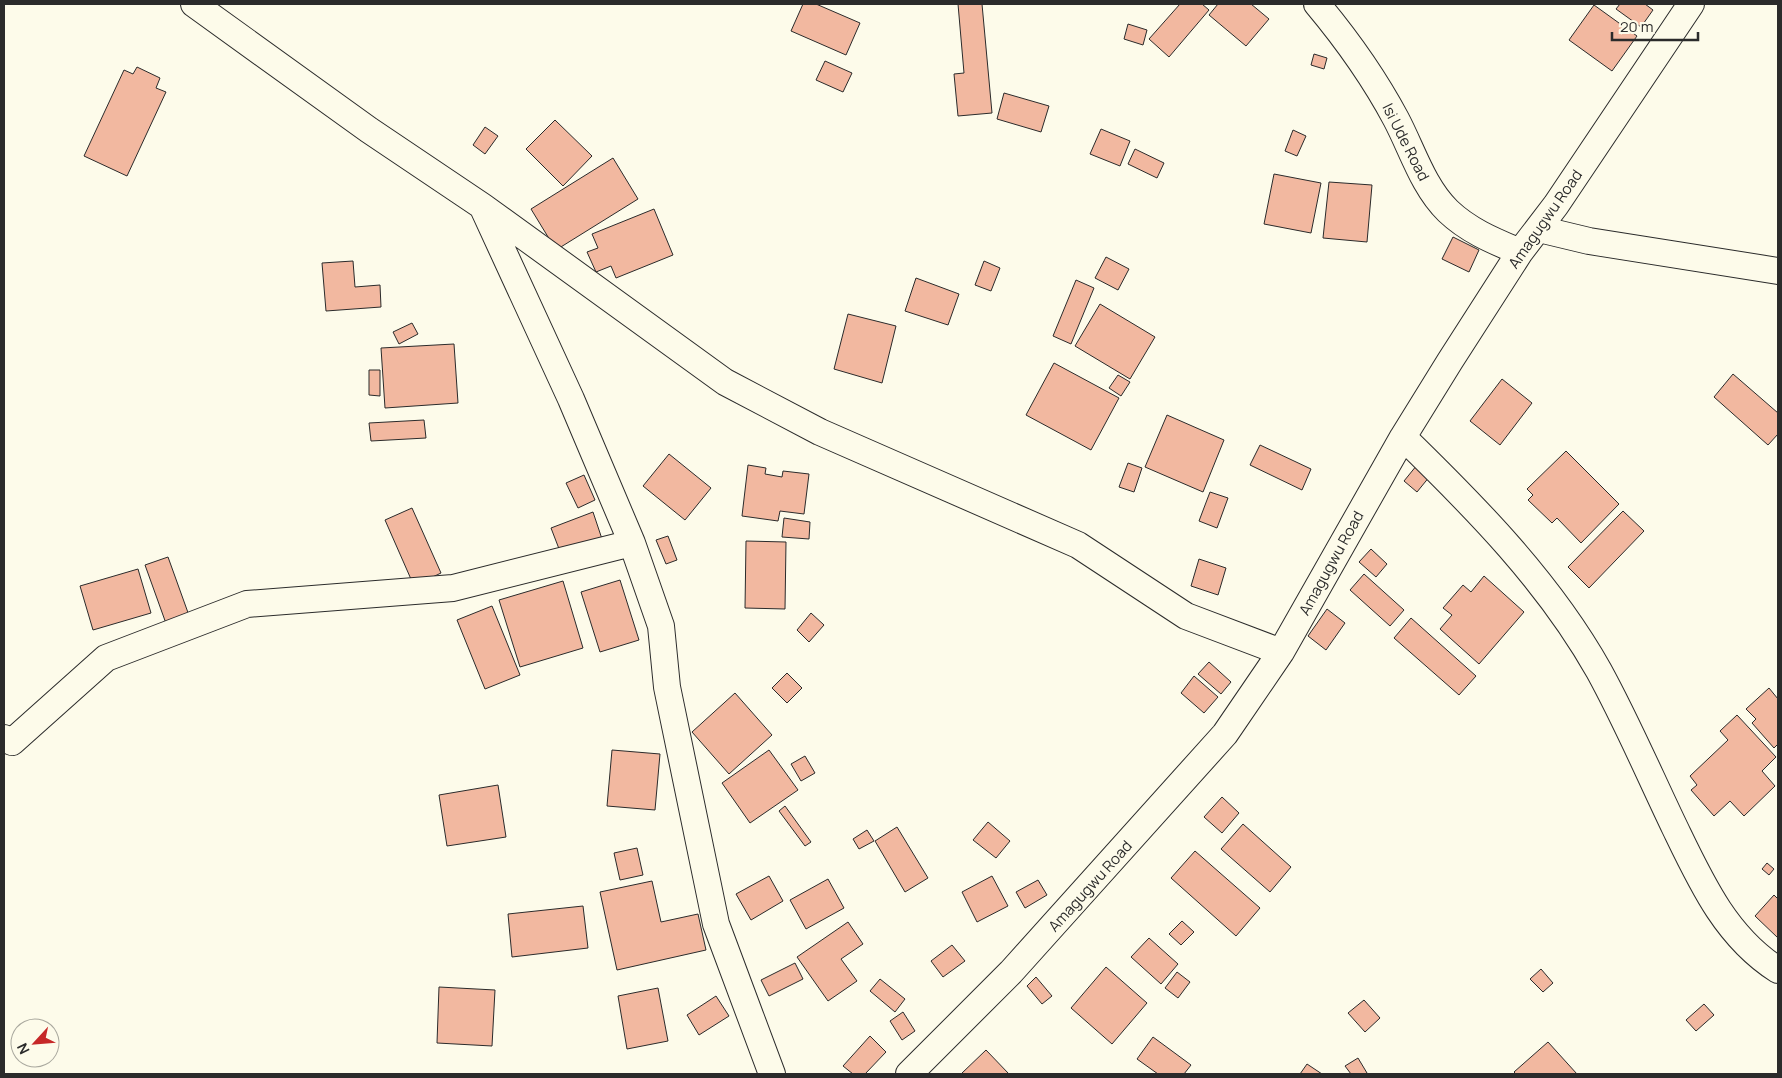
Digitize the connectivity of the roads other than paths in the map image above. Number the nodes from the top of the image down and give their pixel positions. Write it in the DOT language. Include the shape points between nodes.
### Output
graph roads {
  1 [pos="194,4"];
  2 [pos="1317,4"];
  3 [pos="1691,4"];
  4 [pos="482,206"];
  5 [pos="1539,229"];
  6 [pos="1520,252"];
  7 [pos="1778,271"];
  8 [pos="1403,437"];
  9 [pos="632,542"];
  10 [pos="1281,652"];
  11 [pos="4,738"];
  12 [pos="1778,970"];
  13 [pos="772,1074"];
  14 [pos="909,1074"];
  1 -- 4 [label="street" via="369,130"];
  2 -- 6 [label="street, Isi Ude Road" via="1357,52 1430,187 1446,210 1465,226"];
  3 -- 5 [label="street, Amagugwu Road"];
  4 -- 9 [label="street" via="571,399"];
  4 -- 10 [label="street" via="725,382 820,432 1078,545 1186,616"];
  5 -- 6 [label="street, Amagugwu Road"];
  5 -- 7 [label="street"];
  6 -- 8 [label="street, Amagugwu Road"];
  8 -- 10 [label="street, Amagugwu Road"];
  8 -- 12 [label="street" via="1531,570 1564,614 1600,672 1701,883 1722,917 1746,945"];
  9 -- 11 [label="street" via="453,588 247,604 106,658 12,742"];
  9 -- 13 [label="street" via="661,626 666,687 716,924"];
  10 -- 14 [label="street, Amagugwu Road" via="1225,734 1154,816 1011,972"];
}
